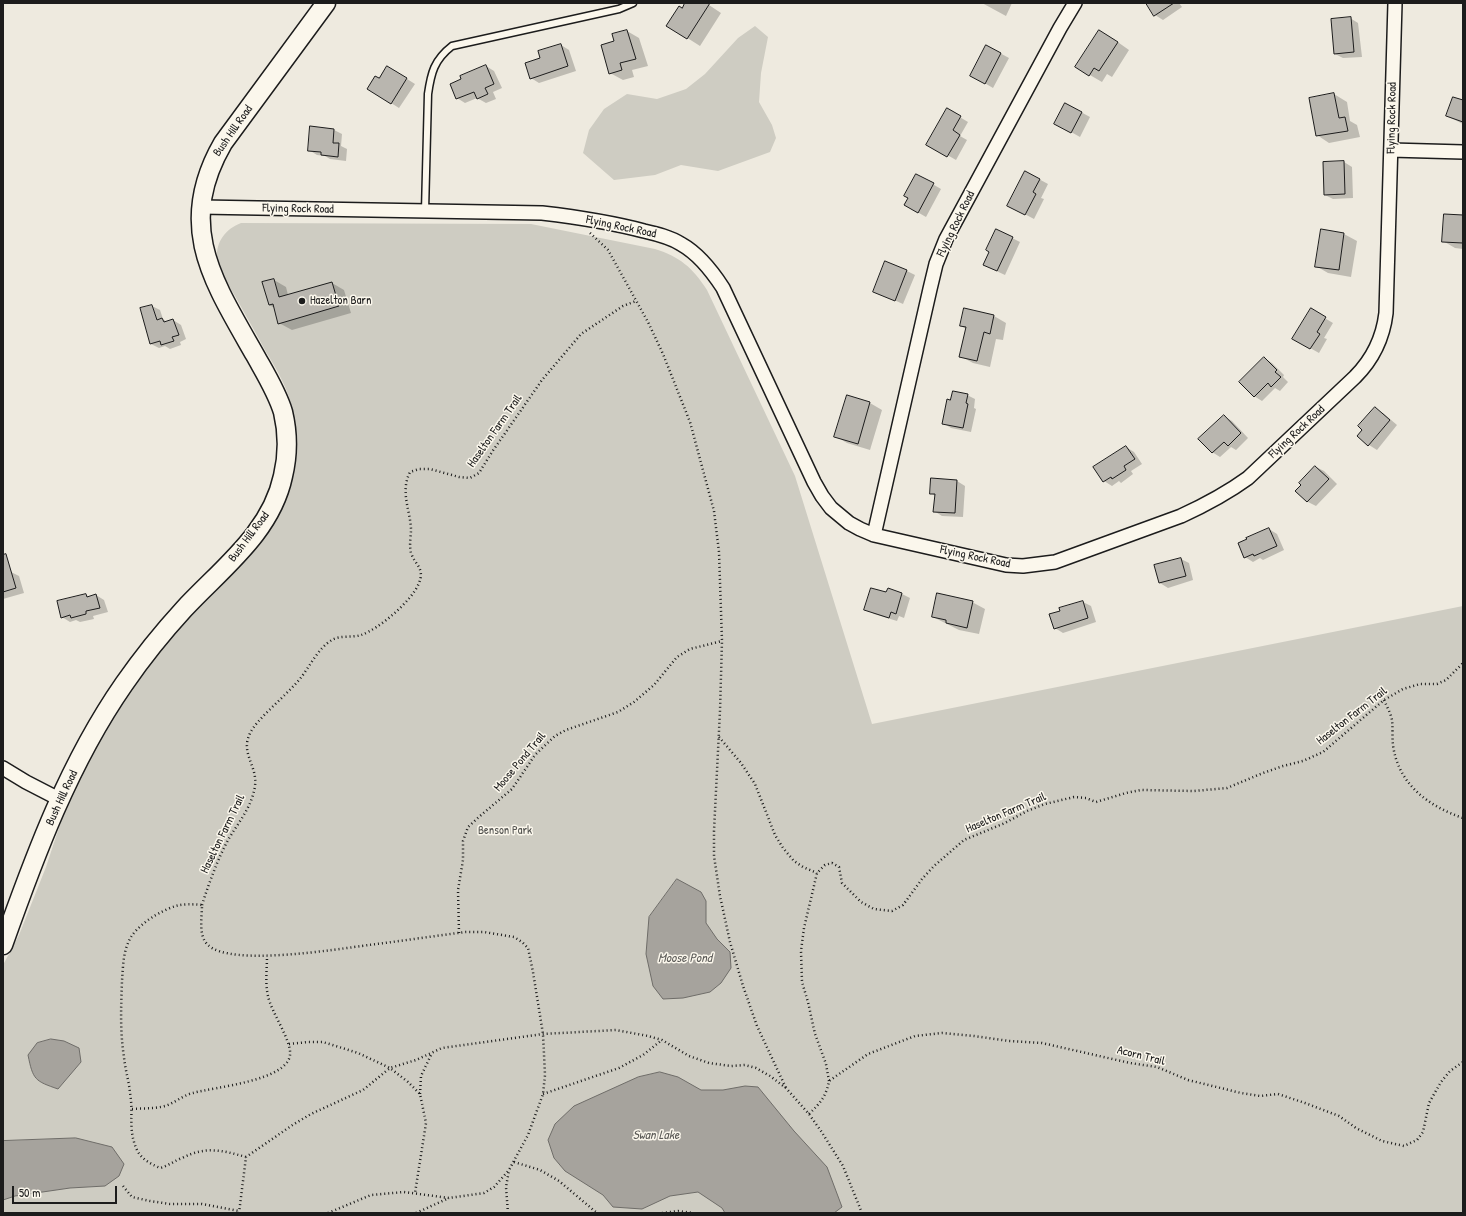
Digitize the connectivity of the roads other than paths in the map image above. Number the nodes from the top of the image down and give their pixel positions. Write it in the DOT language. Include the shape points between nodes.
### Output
graph roads {
  1 [pos="326,3"];
  2 [pos="633,3"];
  3 [pos="1075,3"];
  4 [pos="1395,3"];
  5 [pos="1391,150"];
  6 [pos="1463,152"];
  7 [pos="201,208"];
  8 [pos="426,211"];
  9 [pos="874,535"];
  10 [pos="3,768"];
  11 [pos="59,799"];
  12 [pos="3,945"];
  1 -- 7 [label="street, Bush Hill Road" via="223,143 206,178"];
  2 -- 8 [label="lane" via="619,9 452,46 444,52 431,76 428,94"];
  3 -- 9 [label="street, Flying Rock Road" via="941,250 931,283"];
  4 -- 5 [label="street, Flying Rock Road"];
  5 -- 6 [label="street"];
  5 -- 9 [label="street, Flying Rock Road" via="1386,313 1376,349 1355,377 1248,478 1217,499 1181,516 1071,557 1039,565 1006,565"];
  7 -- 8 [label="street, Flying Rock Road"];
  7 -- 11 [label="street, Bush Hill Road" via="204,250 209,265 221,295 277,396 282,412 287,444 283,478 271,509 243,550 153,644 124,684 89,741"];
  8 -- 9 [label="street, Flying Rock Road" via="571,216 635,229 682,244 697,255 723,288 822,496 831,508 849,523"];
  10 -- 11 [label="street"];
  11 -- 12 [label="street, Bush Hill Road"];
}
